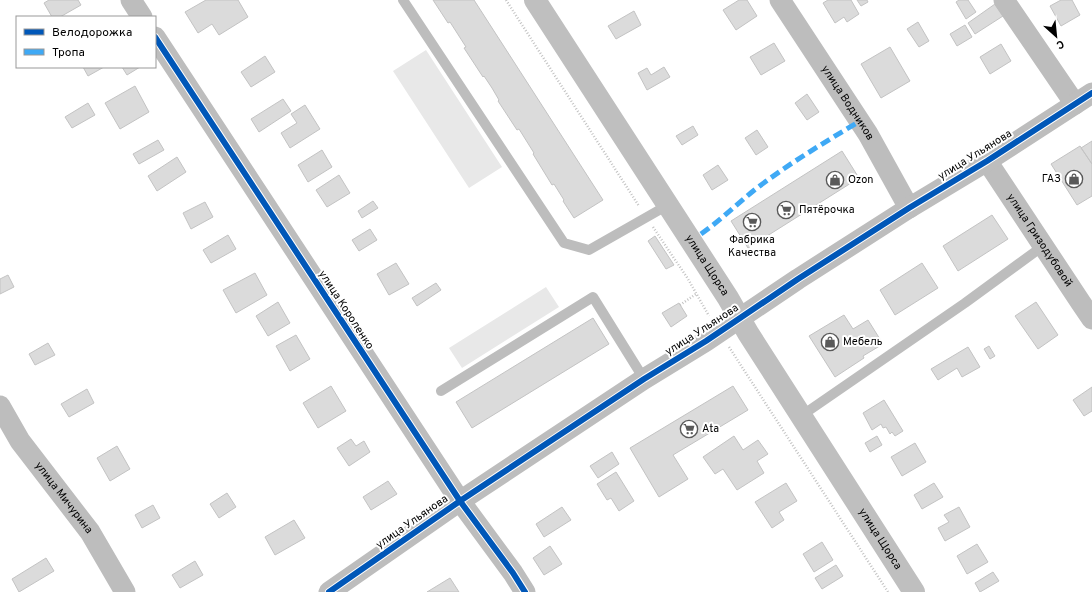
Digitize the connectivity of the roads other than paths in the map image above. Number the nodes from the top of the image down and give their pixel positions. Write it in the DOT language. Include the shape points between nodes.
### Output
graph roads {
  1 [pos="131,0"];
  2 [pos="403,0"];
  3 [pos="535,0"];
  4 [pos="780,0"];
  5 [pos="1004,0"];
  6 [pos="141,16"];
  7 [pos="156,39"];
  8 [pos="1083,99"];
  9 [pos="987,161"];
  10 [pos="668,205"];
  11 [pos="909,208"];
  12 [pos="1043,246"];
  13 [pos="740,318"];
  14 [pos="1092,319"];
  15 [pos="644,379"];
  16 [pos="441,391"];
  17 [pos="0,406"];
  18 [pos="800,416"];
  19 [pos="460,501"];
  20 [pos="125,592"];
  21 [pos="329,592"];
  22 [pos="525,592"];
  23 [pos="914,592"];
  1 -- 6 [label="street"];
  2 -- 10 [label="lane" via="564,243 589,250"];
  3 -- 10 [label="main road, улица Щорса"];
  4 -- 11 [label="street, улица Водников" via="868,134"];
  5 -- 8 [label="street"];
  7 -- 19 [label="street, улица Короленко"];
  8 -- 9 [label="street, улица Ульянова"];
  9 -- 11 [label="street, улица Ульянова"];
  9 -- 12 [label="street, улица Гризодубовой"];
  10 -- 13 [label="main road, улица Щорса"];
  11 -- 13 [label="street, улица Ульянова"];
  12 -- 14 [label="street, улица Гризодубовой"];
  12 -- 18 [label="lane" via="964,304"];
  13 -- 15 [label="street, улица Ульянова"];
  13 -- 18 [label="main road, улица Щорса"];
  15 -- 16 [label="lane" via="594,297"];
  15 -- 19 [label="street, улица Ульянова"];
  17 -- 20 [label="street, улица Мичурина" via="20,441 90,532"];
  18 -- 23 [label="main road, улица Щорса"];
  19 -- 21 [label="street, улица Ульянова"];
  19 -- 22 [label="street, улица Короленко"];
}
